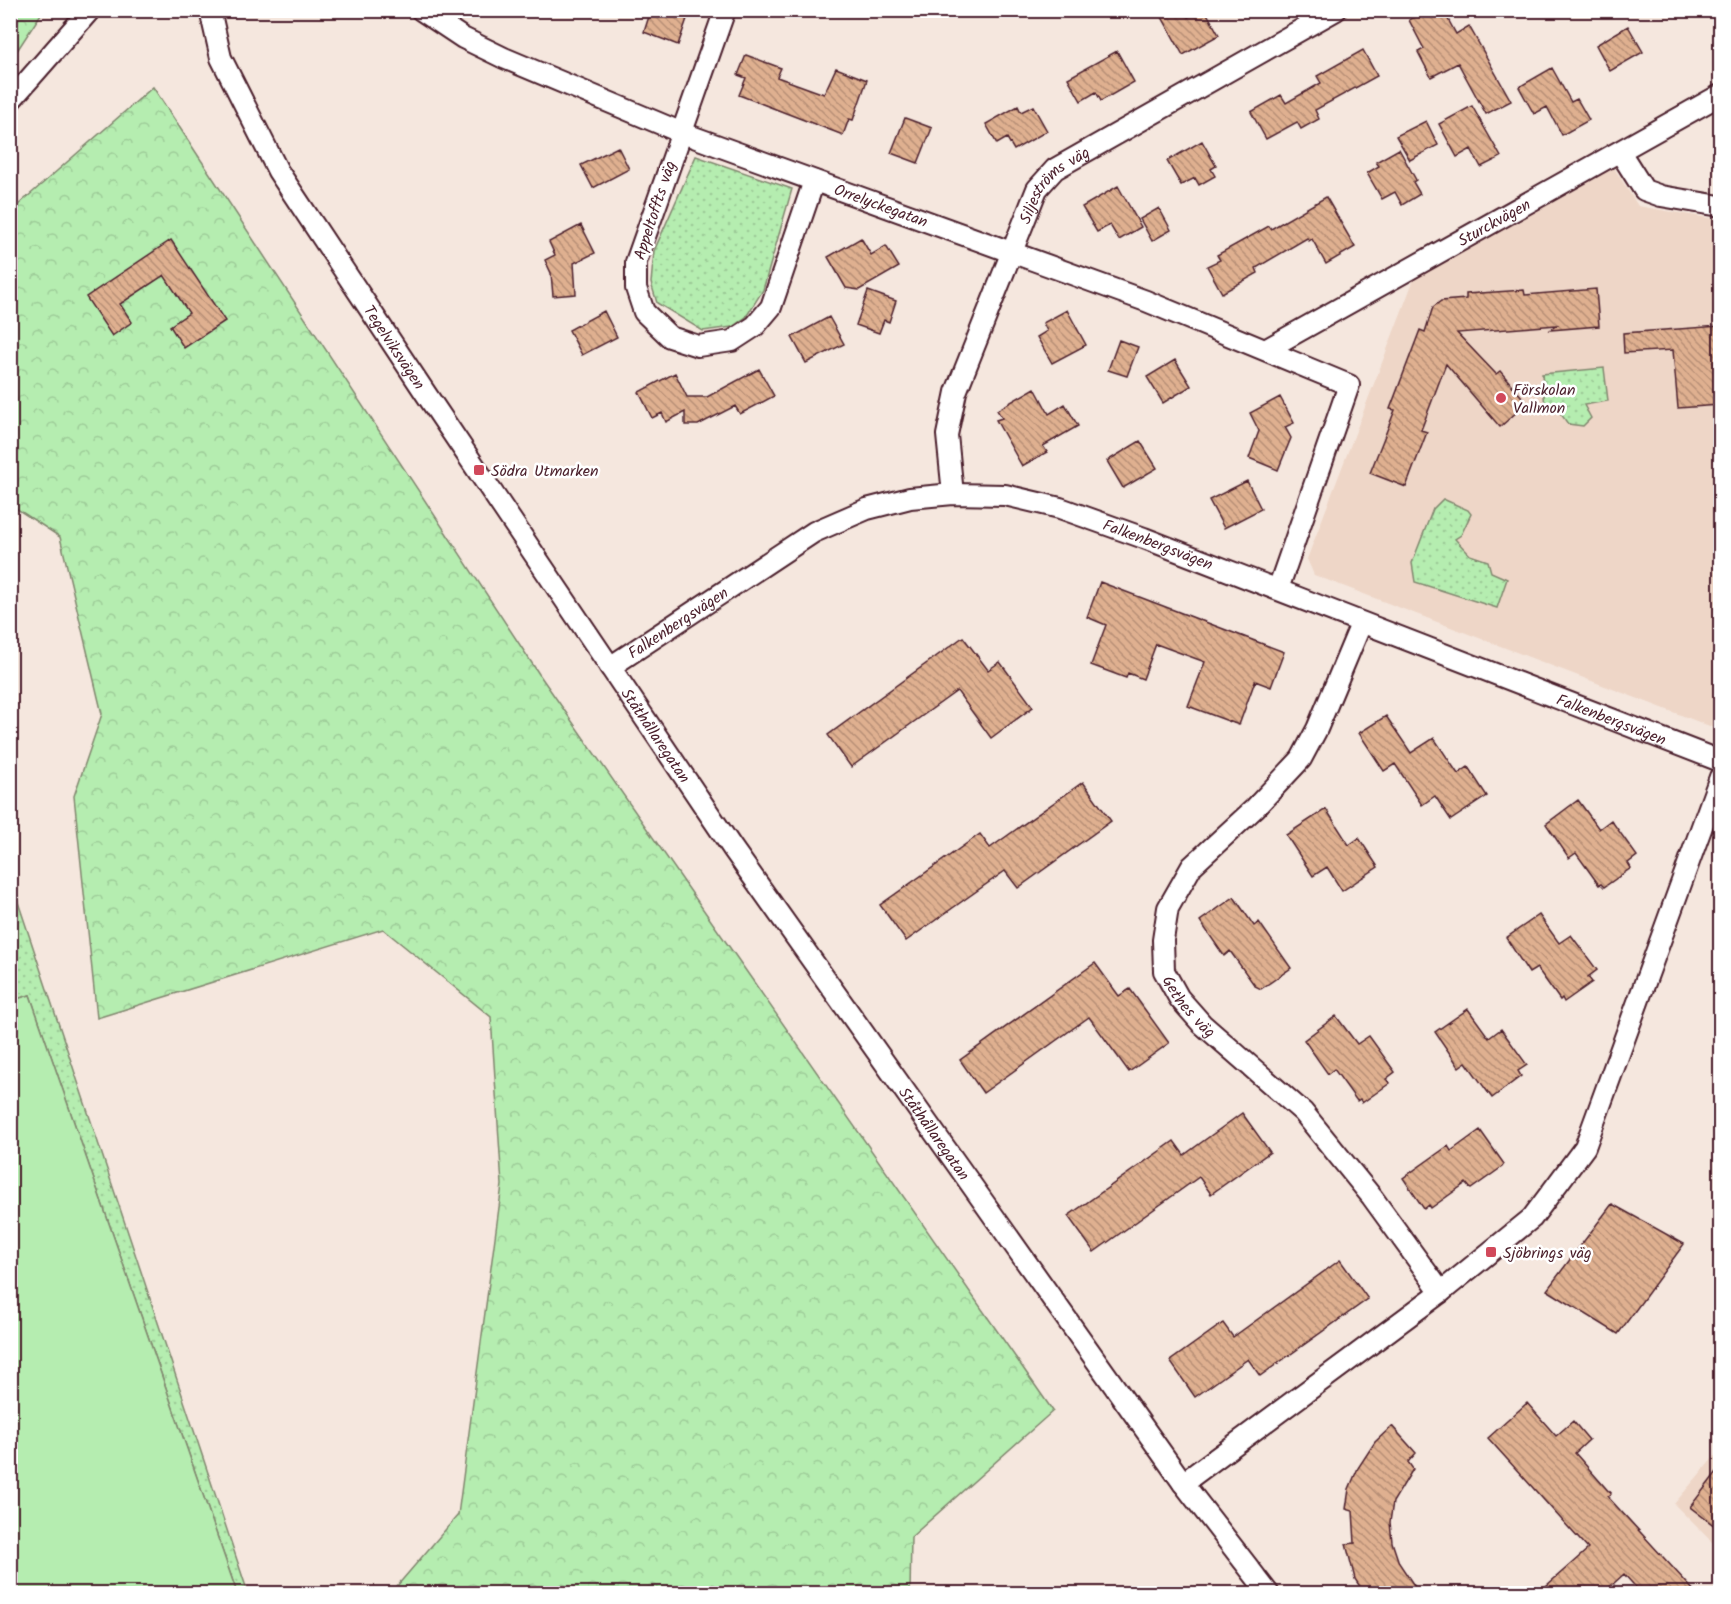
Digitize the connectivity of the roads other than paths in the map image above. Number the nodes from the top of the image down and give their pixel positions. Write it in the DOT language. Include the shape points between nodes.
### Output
graph roads {
  1 [pos="90,10"];
  2 [pos="210,10"];
  3 [pos="421,10"];
  4 [pos="725,10"];
  5 [pos="1336,10"];
  6 [pos="1720,95"];
  7 [pos="10,101"];
  8 [pos="680,132"];
  9 [pos="1620,152"];
  10 [pos="814,181"];
  11 [pos="1720,206"];
  12 [pos="1012,253"];
  13 [pos="1267,350"];
  14 [pos="953,494"];
  15 [pos="1278,589"];
  16 [pos="1361,624"];
  17 [pos="609,667"];
  18 [pos="1720,761"];
  19 [pos="1720,777"];
  20 [pos="1441,1292"];
  21 [pos="1184,1483"];
  22 [pos="1269,1593"];
  1 -- 7 [label="street"];
  2 -- 17 [label="street, Tegelviksvägen" via="221,58 278,171"];
  3 -- 8 [label="street, Orrelyckegatan" via="463,38 504,58"];
  4 -- 8 [label="street, Appeltoffts väg"];
  5 -- 12 [label="street, Siljeströms väg" via="1055,169 1037,189"];
  6 -- 9 [label="street, Sturckvägen"];
  8 -- 10 [label="street, Orrelyckegatan"];
  8 -- 10 [label="street, Appeltoffts väg" via="636,262 636,288 644,312 670,337 698,346 732,341 755,326 771,307"];
  9 -- 11 [label="street" via="1644,190"];
  9 -- 13 [label="street, Sturckvägen"];
  10 -- 12 [label="street, Orrelyckegatan"];
  12 -- 13 [label="street, Orrelyckegatan"];
  12 -- 14 [label="street, Siljeströms väg" via="956,392 947,435"];
  13 -- 15 [label="street, Orrelyckegatan" via="1349,385"];
  14 -- 15 [label="street, Falkenbergsvägen" via="1005,495 1060,508"];
  14 -- 17 [label="street, Falkenbergsvägen" via="910,498 867,509 814,532"];
  15 -- 16 [label="street, Falkenbergsvägen"];
  16 -- 18 [label="street, Falkenbergsvägen"];
  16 -- 20 [label="street, Gethes väg" via="1301,759 1192,866 1168,908 1164,971 1179,998 1202,1024 1303,1112 1372,1197"];
  17 -- 21 [label="street, Ståthållaregatan" via="733,849"];
  19 -- 20 [label="street" via="1585,1147 1532,1218"];
  20 -- 21 [label="street"];
  21 -- 22 [label="street, Ståthållaregatan"];
}
